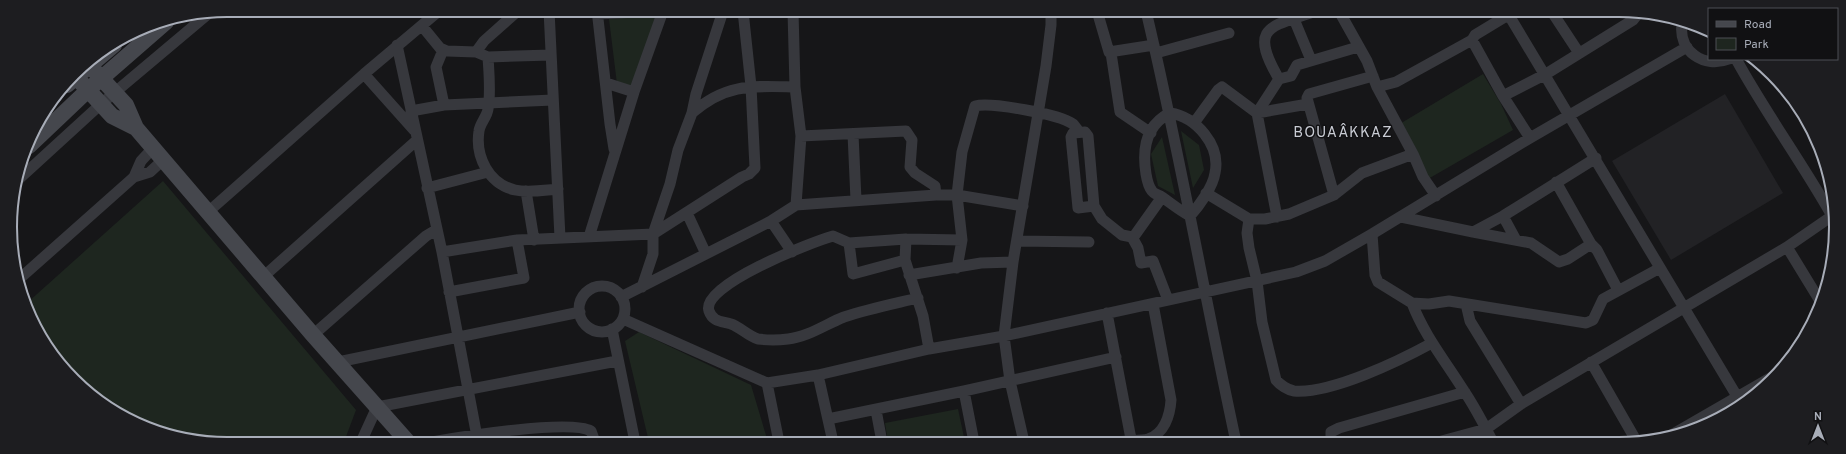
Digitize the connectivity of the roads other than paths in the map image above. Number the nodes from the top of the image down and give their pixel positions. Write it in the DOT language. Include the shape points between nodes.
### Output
graph roads {
  1 [pos="432,17"];
  2 [pos="511,17"];
  3 [pos="549,17"];
  4 [pos="599,17"];
  5 [pos="661,17"];
  6 [pos="720,17"];
  7 [pos="744,17"];
  8 [pos="793,17"];
  9 [pos="1051,17"];
  10 [pos="1099,17"];
  11 [pos="1147,17"];
  12 [pos="1300,17"];
  13 [pos="1342,17"];
  14 [pos="1504,17"];
  15 [pos="1512,17"];
  16 [pos="1555,17"];
  17 [pos="1635,17"];
  18 [pos="202,19"];
  19 [pos="1294,19"];
  20 [pos="422,26"];
  21 [pos="1682,27"];
  22 [pos="159,28"];
  23 [pos="1229,33"];
  24 [pos="1472,40"];
  25 [pos="397,45"];
  26 [pos="1358,47"];
  27 [pos="1687,47"];
  28 [pos="1155,49"];
  29 [pos="443,50"];
  30 [pos="476,52"];
  31 [pos="1111,53"];
  32 [pos="1578,53"];
  33 [pos="551,55"];
  34 [pos="488,57"];
  35 [pos="1311,60"];
  36 [pos="1725,60"];
  37 [pos="1737,60"];
  38 [pos="91,67"];
  39 [pos="364,74"];
  40 [pos="1546,74"];
  41 [pos="1373,76"];
  42 [pos="102,78"];
  43 [pos="1279,79"];
  44 [pos="76,82"];
  45 [pos="606,83"];
  46 [pos="751,86"];
  47 [pos="795,87"];
  48 [pos="1376,87"];
  49 [pos="88,90"];
  50 [pos="115,92"];
  51 [pos="634,92"];
  52 [pos="1503,96"];
  53 [pos="553,100"];
  54 [pos="489,102"];
  55 [pos="101,104"];
  56 [pos="1308,104"];
  57 [pos="444,105"];
  58 [pos="411,111"];
  59 [pos="1039,112"];
  60 [pos="692,113"];
  61 [pos="1170,113"];
  62 [pos="1257,113"];
  63 [pos="1570,115"];
  64 [pos="1194,123"];
  65 [pos="136,128"];
  66 [pos="1079,132"];
  67 [pos="1150,133"];
  68 [pos="853,134"];
  69 [pos="416,136"];
  70 [pos="801,136"];
  71 [pos="38,137"];
  72 [pos="1530,138"];
  73 [pos="615,151"];
  74 [pos="158,154"];
  75 [pos="1413,154"];
  76 [pos="1596,158"];
  77 [pos="488,172"];
  78 [pos="23,176"];
  79 [pos="134,176"];
  80 [pos="1556,182"];
  81 [pos="427,188"];
  82 [pos="558,189"];
  83 [pos="526,191"];
  84 [pos="1206,193"];
  85 [pos="936,195"];
  86 [pos="957,195"];
  87 [pos="1334,195"];
  88 [pos="1436,196"];
  89 [pos="1162,197"];
  90 [pos="856,200"];
  91 [pos="796,205"];
  92 [pos="1023,206"];
  93 [pos="1094,206"];
  94 [pos="1828,209"];
  95 [pos="208,212"];
  96 [pos="687,213"];
  97 [pos="1190,216"];
  98 [pos="1503,216"];
  99 [pos="1277,217"];
  100 [pos="1401,217"];
  101 [pos="1829,217"];
  102 [pos="1249,219"];
  103 [pos="772,221"];
  104 [pos="436,230"];
  105 [pos="1473,232"];
  106 [pos="653,234"];
  107 [pos="1372,234"];
  108 [pos="589,237"];
  109 [pos="1132,237"];
  110 [pos="560,238"];
  111 [pos="906,239"];
  112 [pos="517,240"];
  113 [pos="534,240"];
  114 [pos="962,240"];
  115 [pos="1516,240"];
  116 [pos="1018,241"];
  117 [pos="1089,242"];
  118 [pos="849,243"];
  119 [pos="1590,244"];
  120 [pos="1787,247"];
  121 [pos="442,252"];
  122 [pos="792,252"];
  123 [pos="706,254"];
  124 [pos="905,260"];
  125 [pos="1013,262"];
  126 [pos="957,268"];
  127 [pos="1660,268"];
  128 [pos="909,275"];
  129 [pos="23,276"];
  130 [pos="263,277"];
  131 [pos="1257,281"];
  132 [pos="642,287"];
  133 [pos="1618,290"];
  134 [pos="449,292"];
  135 [pos="1204,292"];
  136 [pos="621,296"];
  137 [pos="1817,297"];
  138 [pos="918,298"];
  139 [pos="1168,300"];
  140 [pos="1412,303"];
  141 [pos="1153,304"];
  142 [pos="1466,304"];
  143 [pos="1685,307"];
  144 [pos="580,312"];
  145 [pos="1107,313"];
  146 [pos="623,319"];
  147 [pos="612,329"];
  148 [pos="313,335"];
  149 [pos="1004,336"];
  150 [pos="458,339"];
  151 [pos="1432,343"];
  152 [pos="929,349"];
  153 [pos="1116,357"];
  154 [pos="617,361"];
  155 [pos="338,362"];
  156 [pos="1591,362"];
  157 [pos="818,375"];
  158 [pos="1010,381"];
  159 [pos="766,383"];
  160 [pos="468,388"];
  161 [pos="964,391"];
  162 [pos="1465,392"];
  163 [pos="1740,400"];
  164 [pos="1736,402"];
  165 [pos="1521,404"];
  166 [pos="377,407"];
  167 [pos="876,410"];
  168 [pos="828,419"];
  169 [pos="1697,422"];
  170 [pos="1486,429"];
  171 [pos="363,437"];
  172 [pos="404,437"];
  173 [pos="478,437"];
  174 [pos="487,437"];
  175 [pos="593,437"];
  176 [pos="634,437"];
  177 [pos="778,437"];
  178 [pos="832,437"];
  179 [pos="881,437"];
  180 [pos="973,437"];
  181 [pos="1023,437"];
  182 [pos="1130,437"];
  183 [pos="1150,437"];
  184 [pos="1235,437"];
  185 [pos="1331,437"];
  186 [pos="1466,437"];
  187 [pos="1490,437"];
  188 [pos="1634,437"];
  1 -- 20 [label="street"];
  2 -- 30 [label="street"];
  3 -- 33 [label="street"];
  4 -- 45 [label="street"];
  5 -- 51 [label="street"];
  6 -- 60 [label="street"];
  7 -- 46 [label="street"];
  8 -- 47 [label="street"];
  9 -- 59 [label="street"];
  10 -- 31 [label="street" via="1108,51"];
  11 -- 28 [label="street"];
  12 -- 19 [label="street"];
  13 -- 26 [label="street"];
  14 -- 24 [label="street" via="1475,35"];
  15 -- 40 [label="street"];
  16 -- 32 [label="street"];
  17 -- 32 [label="street"];
  18 -- 50 [label="street"];
  19 -- 35 [label="street"];
  19 -- 43 [label="street" via="1274,26 1265,35 1263,42"];
  20 -- 25 [label="street"];
  20 -- 29 [label="street"];
  21 -- 27 [label="street" via="1682,37"];
  22 -- 42 [label="street"];
  23 -- 28 [label="street"];
  24 -- 48 [label="street" via="1396,82"];
  24 -- 52 [label="street"];
  25 -- 39 [label="street"];
  25 -- 58 [label="street"];
  26 -- 35 [label="street"];
  26 -- 41 [label="street"];
  27 -- 36 [label="street" via="1697,57 1707,61"];
  27 -- 63 [label="street"];
  28 -- 31 [label="street"];
  28 -- 61 [label="street"];
  29 -- 30 [label="street"];
  29 -- 57 [label="street" via="436,67"];
  30 -- 34 [label="street"];
  31 -- 67 [label="street" via="1120,112"];
  32 -- 40 [label="street"];
  33 -- 34 [label="street"];
  33 -- 53 [label="street"];
  34 -- 54 [label="street"];
  35 -- 43 [label="street" via="1297,65 1291,76"];
  37 -- 94 [label="street" via="1752,89"];
  38 -- 42 [label="street"];
  39 -- 69 [label="street"];
  39 -- 95 [label="street"];
  40 -- 52 [label="street"];
  40 -- 63 [label="street"];
  41 -- 48 [label="street"];
  41 -- 56 [label="street" via="1309,94"];
  42 -- 49 [label="street"];
  42 -- 50 [label="street"];
  43 -- 62 [label="street"];
  44 -- 49 [label="street"];
  45 -- 51 [label="street"];
  45 -- 73 [label="street"];
  46 -- 47 [label="street"];
  46 -- 60 [label="street" via="719,94"];
  46 -- 96 [label="street" via="754,170"];
  47 -- 70 [label="street"];
  48 -- 75 [label="street"];
  49 -- 55 [label="street"];
  49 -- 71 [label="street"];
  50 -- 55 [label="street"];
  50 -- 65 [label="street" via="126,105"];
  51 -- 73 [label="street"];
  52 -- 72 [label="street"];
  53 -- 54 [label="street"];
  53 -- 82 [label="street"];
  54 -- 57 [label="street"];
  54 -- 77 [label="street" via="479,132 480,155"];
  55 -- 65 [label="street" via="112,116"];
  55 -- 78 [label="street"];
  56 -- 62 [label="street"];
  56 -- 87 [label="street"];
  57 -- 58 [label="street"];
  58 -- 69 [label="street"];
  59 -- 66 [label="street" via="1073,125"];
  59 -- 86 [label="street" via="975,106 962,152"];
  59 -- 92 [label="street"];
  60 -- 106 [label="street"];
  61 -- 64 [label="street"];
  61 -- 67 [label="street" via="1161,118"];
  61 -- 97 [label="street"];
  62 -- 64 [label="street" via="1222,88"];
  62 -- 99 [label="street"];
  63 -- 72 [label="street"];
  63 -- 76 [label="street"];
  64 -- 84 [label="street" via="1211,144 1214,158 1216,173"];
  65 -- 74 [label="street"];
  66 -- 93 [label="street" via="1085,132 1088,136"];
  66 -- 93 [label="street" via="1073,133 1071,137 1078,208"];
  67 -- 89 [label="street" via="1143,158 1148,184 1152,192"];
  68 -- 70 [label="street"];
  68 -- 85 [label="street" via="898,130 908,133 913,144 910,167 935,186"];
  68 -- 90 [label="street"];
  69 -- 81 [label="street"];
  69 -- 130 [label="street"];
  70 -- 91 [label="street"];
  72 -- 88 [label="street"];
  73 -- 108 [label="street"];
  74 -- 79 [label="street" via="141,161"];
  74 -- 79 [label="street" via="150,172"];
  74 -- 95 [label="street"];
  75 -- 87 [label="street" via="1362,173"];
  75 -- 88 [label="street" via="1423,177"];
  76 -- 80 [label="street"];
  76 -- 127 [label="street"];
  77 -- 81 [label="street"];
  77 -- 83 [label="street" via="494,179 507,186"];
  79 -- 129 [label="street"];
  80 -- 98 [label="street"];
  80 -- 119 [label="street"];
  81 -- 104 [label="street"];
  82 -- 83 [label="street"];
  82 -- 110 [label="street"];
  83 -- 113 [label="street"];
  84 -- 97 [label="street"];
  84 -- 102 [label="street"];
  85 -- 86 [label="street"];
  85 -- 90 [label="street"];
  86 -- 92 [label="street"];
  86 -- 114 [label="street"];
  87 -- 99 [label="street"];
  88 -- 100 [label="street"];
  89 -- 97 [label="street"];
  89 -- 109 [label="street"];
  90 -- 91 [label="street"];
  91 -- 103 [label="street"];
  92 -- 116 [label="street"];
  93 -- 109 [label="street" via="1102,219 1122,235"];
  95 -- 130 [label="street"];
  96 -- 106 [label="street"];
  96 -- 123 [label="street"];
  97 -- 135 [label="street"];
  98 -- 105 [label="street"];
  98 -- 115 [label="street"];
  99 -- 102 [label="street"];
  100 -- 105 [label="street"];
  100 -- 107 [label="street"];
  101 -- 120 [label="street"];
  102 -- 131 [label="street" via="1247,233"];
  103 -- 122 [label="street"];
  103 -- 123 [label="street"];
  104 -- 121 [label="street"];
  104 -- 148 [label="street"];
  105 -- 115 [label="street"];
  106 -- 108 [label="street"];
  106 -- 132 [label="street" via="653,254"];
  107 -- 131 [label="street" via="1310,268"];
  107 -- 140 [label="street" via="1375,275 1378,282"];
  108 -- 110 [label="street"];
  109 -- 139 [label="street" via="1138,248 1141,263 1153,260"];
  110 -- 113 [label="street"];
  111 -- 114 [label="street"];
  111 -- 118 [label="street"];
  111 -- 124 [label="street"];
  112 -- 113 [label="street"];
  112 -- 121 [label="street"];
  112 -- 134 [label="street" via="524,278"];
  114 -- 126 [label="street"];
  115 -- 119 [label="street" via="1537,246 1559,262"];
  116 -- 117 [label="street"];
  116 -- 125 [label="street"];
  118 -- 122 [label="street" via="833,236"];
  118 -- 124 [label="street" via="853,274"];
  119 -- 133 [label="street" via="1597,250"];
  120 -- 137 [label="street"];
  120 -- 143 [label="street"];
  121 -- 134 [label="street"];
  122 -- 138 [label="street" via="766,262 717,292 709,303 709,311 722,323 731,323 757,338 789,339 810,333 845,317"];
  123 -- 132 [label="street"];
  124 -- 128 [label="street"];
  125 -- 126 [label="street" via="981,263"];
  125 -- 149 [label="street"];
  126 -- 128 [label="street"];
  127 -- 133 [label="street"];
  127 -- 143 [label="street"];
  128 -- 138 [label="street"];
  130 -- 148 [label="street"];
  131 -- 135 [label="street"];
  131 -- 151 [label="street" via="1262,322 1276,380 1280,385 1293,391 1322,388 1359,377"];
  132 -- 136 [label="street"];
  133 -- 142 [label="street" via="1603,299 1593,320 1586,324"];
  134 -- 150 [label="street"];
  135 -- 139 [label="street"];
  135 -- 184 [label="street"];
  136 -- 144 [label="street" via="610,288 596,287 585,295 580,303"];
  136 -- 146 [label="street" via="625,306"];
  138 -- 152 [label="street"];
  139 -- 141 [label="street"];
  140 -- 142 [label="street" via="1449,301"];
  140 -- 151 [label="street"];
  141 -- 145 [label="street"];
  141 -- 183 [label="street" via="1171,408 1160,431"];
  142 -- 165 [label="street" via="1470,321"];
  143 -- 156 [label="street"];
  143 -- 163 [label="street"];
  144 -- 147 [label="street" via="584,322 592,329 602,332"];
  144 -- 150 [label="street"];
  145 -- 149 [label="street"];
  145 -- 153 [label="street"];
  146 -- 147 [label="street"];
  146 -- 159 [label="street"];
  147 -- 154 [label="street"];
  148 -- 155 [label="street"];
  149 -- 152 [label="street"];
  149 -- 158 [label="street"];
  150 -- 155 [label="street"];
  150 -- 160 [label="street"];
  151 -- 162 [label="street"];
  152 -- 157 [label="street"];
  153 -- 158 [label="street"];
  153 -- 182 [label="street"];
  154 -- 160 [label="street"];
  154 -- 176 [label="street"];
  155 -- 166 [label="street"];
  156 -- 165 [label="street"];
  156 -- 188 [label="street"];
  157 -- 159 [label="street"];
  157 -- 168 [label="street"];
  158 -- 161 [label="street"];
  158 -- 181 [label="street"];
  159 -- 177 [label="street"];
  160 -- 166 [label="street"];
  160 -- 173 [label="street"];
  161 -- 167 [label="street"];
  161 -- 180 [label="street"];
  162 -- 170 [label="street"];
  162 -- 185 [label="street" via="1339,428 1331,432"];
  164 -- 169 [label="street"];
  165 -- 170 [label="street"];
  166 -- 171 [label="street"];
  166 -- 172 [label="street"];
  167 -- 168 [label="street"];
  167 -- 179 [label="street"];
  168 -- 178 [label="street"];
  170 -- 186 [label="street"];
  170 -- 187 [label="street"];
  174 -- 175 [label="street" via="578,427 591,431"];
}
